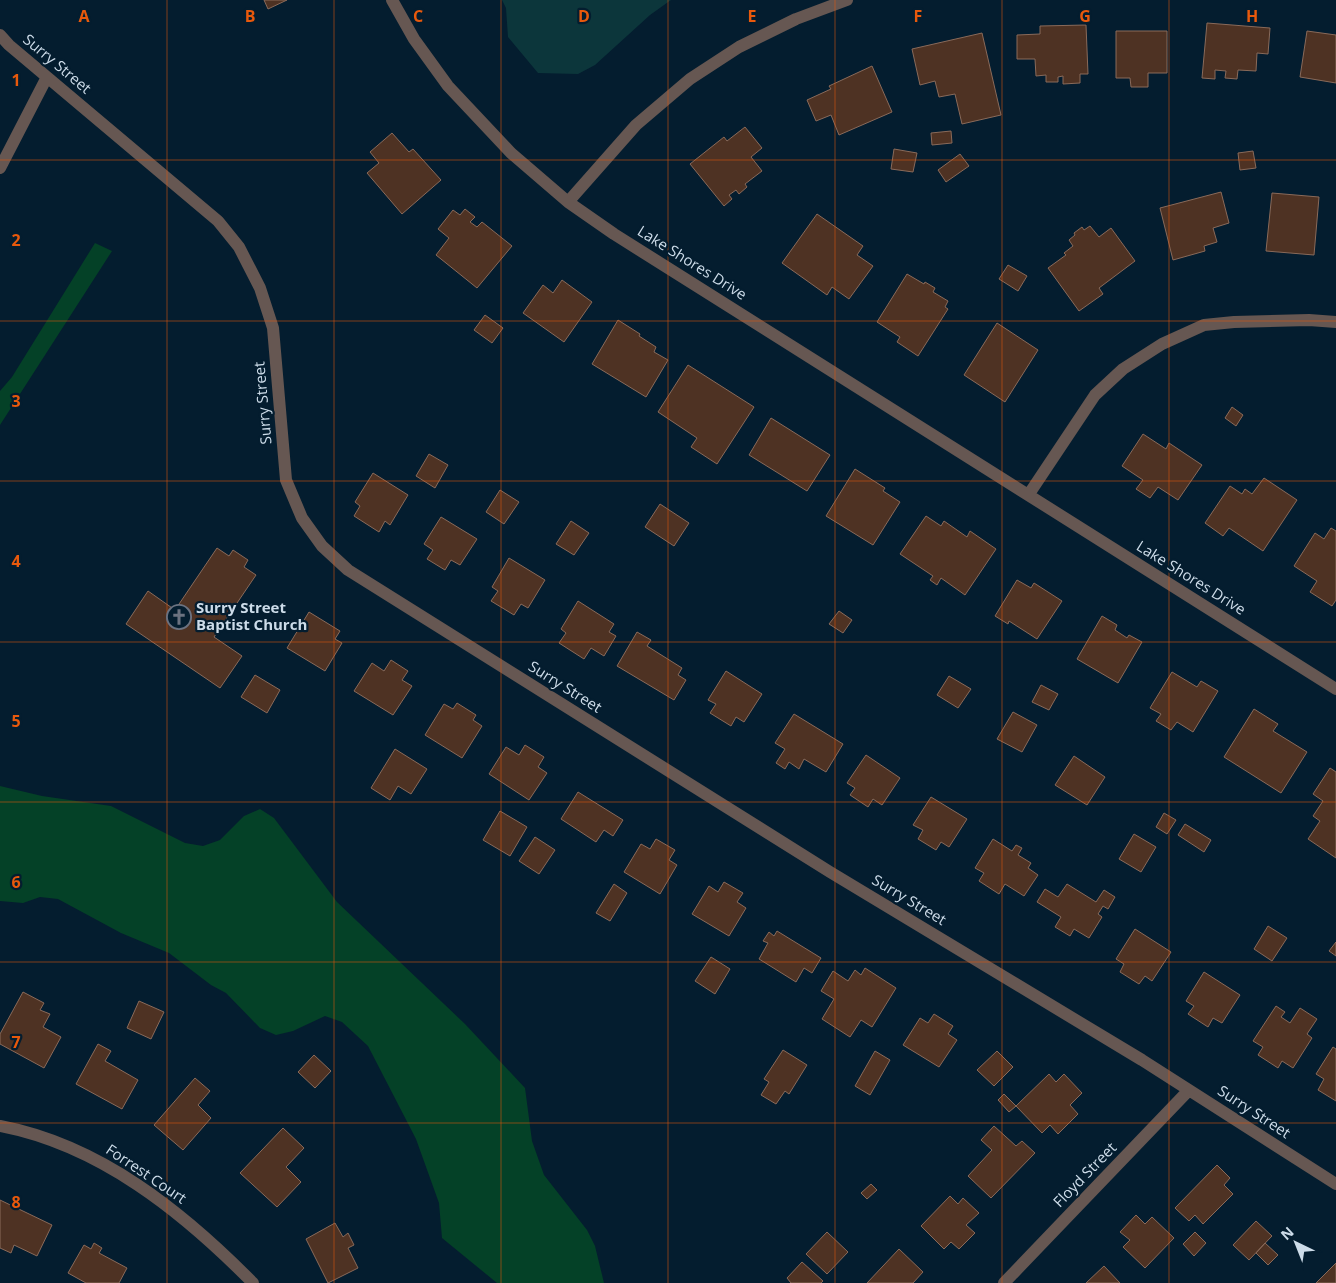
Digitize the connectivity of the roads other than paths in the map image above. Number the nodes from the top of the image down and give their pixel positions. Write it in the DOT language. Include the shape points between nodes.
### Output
graph roads {
  1 [pos="392,0"];
  2 [pos="847,0"];
  3 [pos="0,35"];
  4 [pos="47,77"];
  5 [pos="0,168"];
  6 [pos="568,202"];
  7 [pos="1336,322"];
  8 [pos="1029,494"];
  9 [pos="1336,689"];
  10 [pos="1189,1090"];
  11 [pos="0,1126"];
  12 [pos="1336,1184"];
  13 [pos="253,1283"];
  14 [pos="1004,1283"];
  1 -- 6 [label="street, Lake Shores Drive" via="414,39 448,86 511,153"];
  2 -- 6 [label="street" via="796,19 739,47 690,80 636,126"];
  3 -- 4 [label="street, Surry Street"];
  4 -- 5 [label="street"];
  4 -- 10 [label="street, Surry Street" via="218,221 239,247 260,288 273,328 286,480 302,518 322,546 348,570 821,866"];
  6 -- 8 [label="street, Lake Shores Drive"];
  7 -- 8 [label="street" via="1309,320 1204,325 1162,344 1123,370 1096,395"];
  8 -- 9 [label="street, Lake Shores Drive"];
  10 -- 12 [label="street, Surry Street"];
  10 -- 14 [label="street, Floyd Street"];
  11 -- 13 [label="street, Forrest Court" via="42,1136 118,1172 221,1250"];
}
